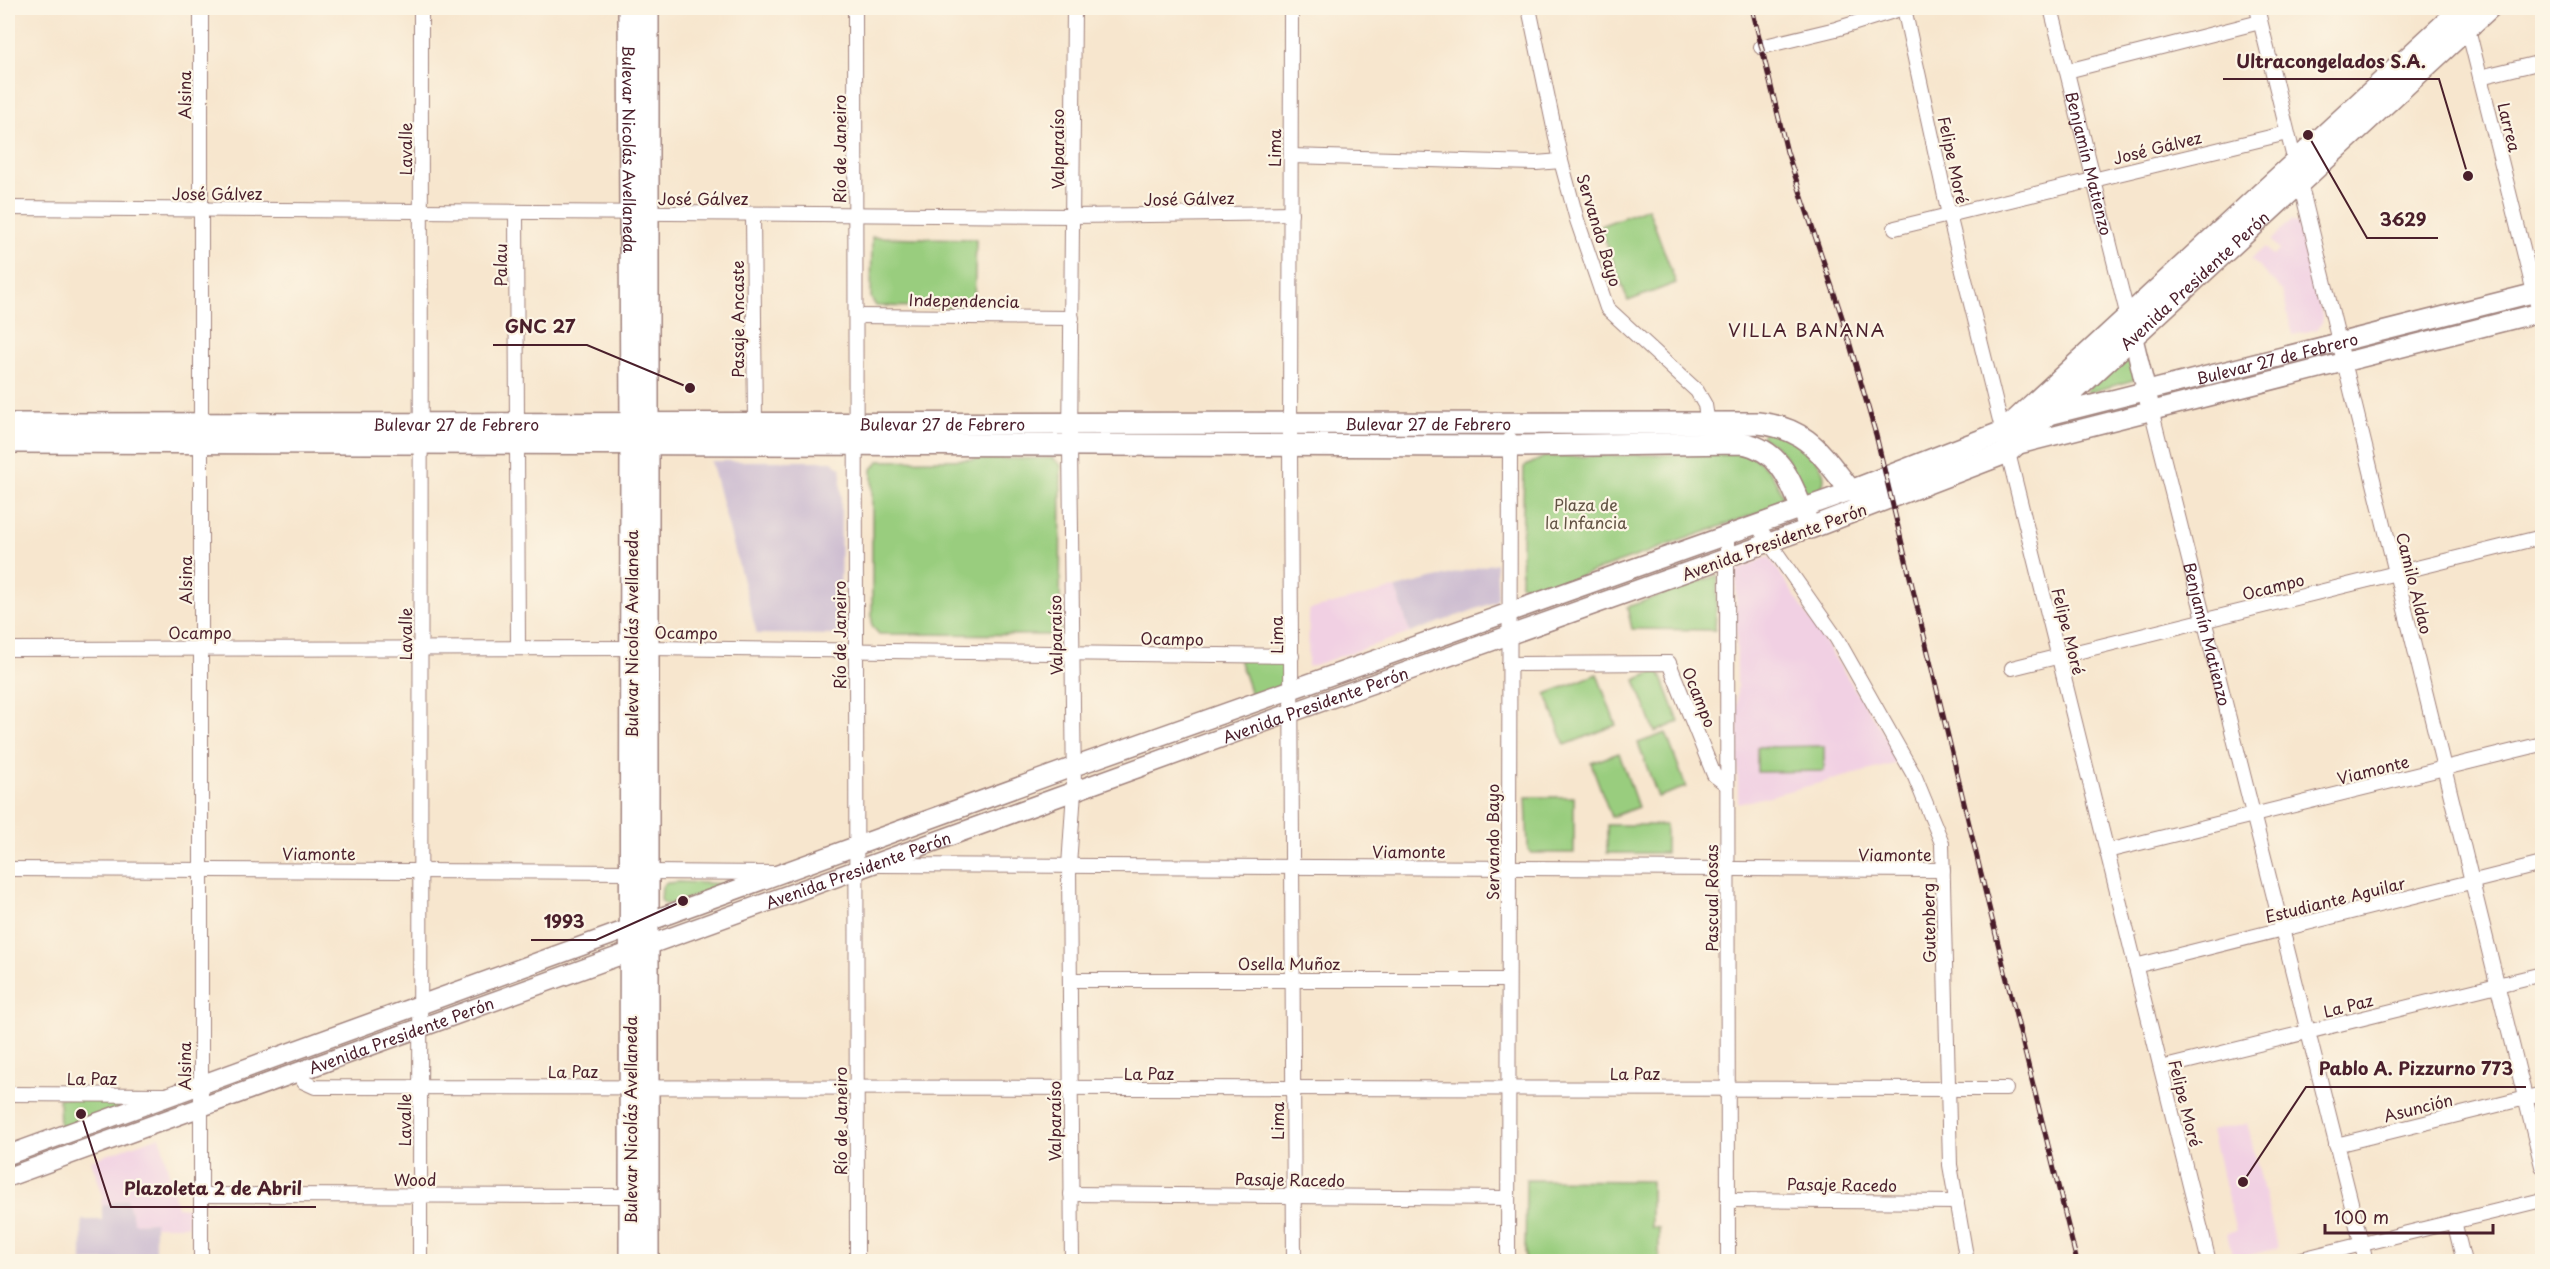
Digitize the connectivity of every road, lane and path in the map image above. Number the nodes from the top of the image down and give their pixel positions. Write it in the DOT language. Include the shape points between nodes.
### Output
graph roads {
  1 [pos="201,8"];
  2 [pos="421,8"];
  3 [pos="629,8"];
  4 [pos="648,8"];
  5 [pos="855,8"];
  6 [pos="1074,8"];
  7 [pos="1291,8"];
  8 [pos="1529,8"];
  9 [pos="1904,8"];
  10 [pos="2051,8"];
  11 [pos="2489,8"];
  12 [pos="2259,14"];
  13 [pos="2464,14"];
  14 [pos="1761,47"];
  15 [pos="2542,62"];
  16 [pos="2067,71"];
  17 [pos="2481,77"];
  18 [pos="2287,133"];
  19 [pos="1291,156"];
  20 [pos="1561,161"];
  21 [pos="2297,173"];
  22 [pos="2094,180"];
  23 [pos="8,208"];
  24 [pos="201,209"];
  25 [pos="422,211"];
  26 [pos="516,213"];
  27 [pos="1291,213"];
  28 [pos="639,214"];
  29 [pos="753,214"];
  30 [pos="855,214"];
  31 [pos="1949,215"];
  32 [pos="1073,216"];
  33 [pos="1895,228"];
  34 [pos="2539,292"];
  35 [pos="855,316"];
  36 [pos="2542,316"];
  37 [pos="2128,317"];
  38 [pos="1072,318"];
  39 [pos="2134,338"];
  40 [pos="2339,342"];
  41 [pos="2343,361"];
  42 [pos="2146,390"];
  43 [pos="2151,409"];
  44 [pos="2049,415"];
  45 [pos="1290,423"];
  46 [pos="1510,423"];
  47 [pos="8,424"];
  48 [pos="755,424"];
  49 [pos="1708,424"];
  50 [pos="201,434"];
  51 [pos="422,434"];
  52 [pos="517,434"];
  53 [pos="639,434"];
  54 [pos="855,434"];
  55 [pos="1070,434"];
  56 [pos="2009,439"];
  57 [pos="8,442"];
  58 [pos="1290,445"];
  59 [pos="1510,446"];
  60 [pos="1851,491"];
  61 [pos="1805,518"];
  62 [pos="1757,525"];
  63 [pos="1727,535"];
  64 [pos="2542,537"];
  65 [pos="1769,543"];
  66 [pos="1727,558"];
  67 [pos="2396,573"];
  68 [pos="1510,613"];
  69 [pos="2204,620"];
  70 [pos="1508,636"];
  71 [pos="201,648"];
  72 [pos="422,648"];
  73 [pos="518,648"];
  74 [pos="639,648"];
  75 [pos="8,649"];
  76 [pos="855,651"];
  77 [pos="1072,653"];
  78 [pos="1292,656"];
  79 [pos="2059,656"];
  80 [pos="1509,664"];
  81 [pos="2012,668"];
  82 [pos="1293,689"];
  83 [pos="1293,712"];
  84 [pos="2542,744"];
  85 [pos="1073,767"];
  86 [pos="2444,768"];
  87 [pos="1727,785"];
  88 [pos="1074,791"];
  89 [pos="2253,815"];
  90 [pos="856,848"];
  91 [pos="2107,851"];
  92 [pos="2542,864"];
  93 [pos="874,865"];
  94 [pos="1070,866"];
  95 [pos="1293,867"];
  96 [pos="1509,868"];
  97 [pos="8,869"];
  98 [pos="201,869"];
  99 [pos="1728,869"];
  100 [pos="421,870"];
  101 [pos="1943,870"];
  102 [pos="639,872"];
  103 [pos="855,872"];
  104 [pos="786,873"];
  105 [pos="2473,882"];
  106 [pos="639,926"];
  107 [pos="2282,929"];
  108 [pos="639,950"];
  109 [pos="2135,966"];
  110 [pos="2542,974"];
  111 [pos="1293,979"];
  112 [pos="1070,980"];
  113 [pos="1508,980"];
  114 [pos="2498,985"];
  115 [pos="421,1005"];
  116 [pos="421,1028"];
  117 [pos="2308,1032"];
  118 [pos="2161,1068"];
  119 [pos="298,1073"];
  120 [pos="201,1086"];
  121 [pos="421,1087"];
  122 [pos="639,1088"];
  123 [pos="857,1088"];
  124 [pos="1071,1089"];
  125 [pos="1293,1089"];
  126 [pos="1508,1089"];
  127 [pos="1728,1089"];
  128 [pos="1948,1089"];
  129 [pos="2006,1089"];
  130 [pos="8,1094"];
  131 [pos="2542,1094"];
  132 [pos="176,1095"];
  133 [pos="2526,1098"];
  134 [pos="201,1108"];
  135 [pos="2336,1144"];
  136 [pos="8,1155"];
  137 [pos="2542,1166"];
  138 [pos="8,1177"];
  139 [pos="1071,1194"];
  140 [pos="201,1196"];
  141 [pos="420,1196"];
  142 [pos="630,1196"];
  143 [pos="1293,1196"];
  144 [pos="1508,1198"];
  145 [pos="1728,1200"];
  146 [pos="2542,1200"];
  147 [pos="1956,1202"];
  148 [pos="2454,1221"];
  149 [pos="2361,1244"];
  150 [pos="201,1262"];
  151 [pos="420,1262"];
  152 [pos="630,1262"];
  153 [pos="648,1262"];
  154 [pos="857,1262"];
  155 [pos="1072,1262"];
  156 [pos="1294,1262"];
  157 [pos="1508,1262"];
  158 [pos="1728,1262"];
  159 [pos="1967,1262"];
  160 [pos="2209,1262"];
  161 [pos="2289,1262"];
  162 [pos="2366,1262"];
  163 [pos="2464,1262"];
  1 -- 24 [label="street, Alsina"];
  2 -- 25 [label="street, Lavalle"];
  3 -- 28 [label="main road, Bulevar Nicolás Avellaneda"];
  4 -- 28 [label="main road, Bulevar Nicolás Avellaneda"];
  5 -- 30 [label="street, Río de Janeiro"];
  6 -- 32 [label="street, Valparaíso"];
  7 -- 19 [label="street, Lima"];
  8 -- 20 [label="street, Servando Bayo"];
  9 -- 14 [label="street"];
  9 -- 31 [label="street, Felipe Moré"];
  10 -- 16 [label="street, Benjamín Matienzo"];
  11 -- 13 [label="main road, Avenida Presidente Perón"];
  12 -- 16 [label="street"];
  12 -- 18 [label="street, Camilo Aldao"];
  13 -- 17 [label="street, Larrea"];
  13 -- 21 [label="main road, Avenida Presidente Perón"];
  15 -- 17 [label="street"];
  16 -- 22 [label="street, Benjamín Matienzo"];
  17 -- 34 [label="street, Larrea"];
  18 -- 21 [label="street, Camilo Aldao"];
  18 -- 22 [label="street, José Gálvez"];
  19 -- 20 [label="street"];
  19 -- 27 [label="street, Lima"];
  20 -- 49 [label="street, Servando Bayo" via="1607,308 1697,392 1705,405"];
  21 -- 37 [label="main road, Avenida Presidente Perón"];
  21 -- 39 [label="main road, Avenida Presidente Perón"];
  21 -- 40 [label="street, Camilo Aldao"];
  22 -- 31 [label="street, José Gálvez"];
  22 -- 37 [label="street, Benjamín Matienzo"];
  23 -- 24 [label="street, José Gálvez"];
  24 -- 25 [label="street, José Gálvez"];
  24 -- 50 [label="street, Alsina"];
  25 -- 26 [label="street, José Gálvez"];
  25 -- 51 [label="street, Lavalle"];
  26 -- 28 [label="street, José Gálvez"];
  26 -- 52 [label="street, Palau"];
  27 -- 32 [label="street, José Gálvez"];
  27 -- 45 [label="street, Lima"];
  28 -- 29 [label="street, José Gálvez"];
  28 -- 53 [label="main road, Bulevar Nicolás Avellaneda"];
  29 -- 30 [label="street, José Gálvez"];
  29 -- 48 [label="street, Pasaje Ancaste"];
  30 -- 32 [label="street, José Gálvez"];
  30 -- 35 [label="street, Río de Janeiro"];
  31 -- 33 [label="street, José Gálvez"];
  31 -- 56 [label="street, Felipe Moré"];
  32 -- 38 [label="street, Valparaíso"];
  34 -- 36 [label="street, Larrea"];
  34 -- 40 [label="main road, Bulevar 27 de Febrero"];
  35 -- 38 [label="street, Independencia"];
  35 -- 54 [label="street, Río de Janeiro"];
  36 -- 41 [label="main road, Bulevar 27 de Febrero"];
  37 -- 39 [label="main road, Benjamín Matienzo"];
  37 -- 56 [label="main road, Avenida Presidente Perón"];
  38 -- 55 [label="street, Valparaíso"];
  39 -- 42 [label="main road, Benjamín Matienzo"];
  39 -- 44 [label="main road, Avenida Presidente Perón"];
  40 -- 41 [label="street, Camilo Aldao"];
  40 -- 42 [label="main road, Bulevar 27 de Febrero"];
  41 -- 43 [label="main road, Bulevar 27 de Febrero"];
  41 -- 67 [label="street, Camilo Aldao"];
  42 -- 43 [label="main road, Benjamín Matienzo"];
  42 -- 44 [label="main road, Bulevar 27 de Febrero"];
  43 -- 56 [label="main road, Bulevar 27 de Febrero"];
  43 -- 69 [label="street, Benjamín Matienzo"];
  44 -- 56 [label="main road, Avenida Presidente Perón"];
  45 -- 46 [label="main road, Bulevar 27 de Febrero"];
  45 -- 55 [label="main road, Bulevar 27 de Febrero"];
  45 -- 58 [label="street, Lima"];
  46 -- 49 [label="main road, Bulevar 27 de Febrero"];
  46 -- 59 [label="street, Servando Bayo"];
  47 -- 50 [label="main road, Bulevar 27 de Febrero"];
  48 -- 53 [label="main road, Bulevar 27 de Febrero"];
  48 -- 54 [label="main road, Bulevar 27 de Febrero"];
  49 -- 60 [label="main road, Bulevar 27 de Febrero" via="1780,426 1803,436"];
  50 -- 51 [label="main road, Bulevar 27 de Febrero"];
  50 -- 57 [label="main road, Bulevar 27 de Febrero"];
  50 -- 71 [label="street, Alsina"];
  51 -- 52 [label="main road, Bulevar 27 de Febrero"];
  51 -- 72 [label="street, Lavalle"];
  52 -- 53 [label="main road, Bulevar 27 de Febrero"];
  52 -- 73 [label="street, Palau"];
  53 -- 54 [label="main road, Bulevar 27 de Febrero"];
  53 -- 74 [label="main road, Bulevar Nicolás Avellaneda"];
  54 -- 55 [label="main road, Bulevar 27 de Febrero"];
  54 -- 76 [label="street, Río de Janeiro"];
  55 -- 58 [label="main road, Bulevar 27 de Febrero"];
  55 -- 77 [label="street, Valparaíso"];
  56 -- 60 [label="main road, Avenida Presidente Perón"];
  56 -- 61 [label="main road, Avenida Presidente Perón"];
  56 -- 79 [label="street, Felipe Moré"];
  58 -- 59 [label="main road, Bulevar 27 de Febrero"];
  58 -- 78 [label="street, Lima"];
  59 -- 61 [label="main road, Bulevar 27 de Febrero" via="1758,446 1772,454 1783,469"];
  59 -- 68 [label="street, Servando Bayo"];
  60 -- 61 [label="main road, Avenida Presidente Perón"];
  61 -- 62 [label="main road, Avenida Presidente Perón"];
  61 -- 65 [label="main road, Avenida Presidente Perón"];
  62 -- 63 [label="main road, Avenida Presidente Perón"];
  62 -- 65 [label="street, Gutenberg"];
  63 -- 66 [label="street, Pascual Rosas"];
  63 -- 68 [label="main road, Avenida Presidente Perón"];
  64 -- 67 [label="street, Ocampo"];
  65 -- 66 [label="main road, Avenida Presidente Perón"];
  65 -- 101 [label="street, Gutenberg" via="1837,639 1915,777 1942,843"];
  66 -- 70 [label="main road, Avenida Presidente Perón"];
  66 -- 87 [label="street, Pascual Rosas"];
  67 -- 69 [label="street, Ocampo"];
  67 -- 86 [label="street, Camilo Aldao"];
  68 -- 70 [label="street, Servando Bayo"];
  68 -- 82 [label="main road, Avenida Presidente Perón"];
  69 -- 79 [label="street, Ocampo"];
  69 -- 89 [label="street, Benjamín Matienzo"];
  70 -- 80 [label="street, Servando Bayo"];
  70 -- 83 [label="main road, Avenida Presidente Perón"];
  71 -- 72 [label="street, Ocampo"];
  71 -- 75 [label="street, Ocampo"];
  71 -- 98 [label="street, Alsina"];
  72 -- 73 [label="street, Ocampo"];
  72 -- 100 [label="street, Lavalle"];
  73 -- 74 [label="street, Ocampo"];
  74 -- 76 [label="street, Ocampo"];
  74 -- 102 [label="main road, Bulevar Nicolás Avellaneda"];
  76 -- 77 [label="street, Ocampo"];
  76 -- 90 [label="street, Río de Janeiro"];
  77 -- 78 [label="street, Ocampo"];
  77 -- 85 [label="street, Valparaíso"];
  78 -- 82 [label="street, Lima"];
  79 -- 81 [label="street, Ocampo"];
  79 -- 91 [label="street, Felipe Moré"];
  80 -- 87 [label="street, Ocampo" via="1669,663 1714,775"];
  80 -- 96 [label="street, Servando Bayo"];
  82 -- 83 [label="street, Lima"];
  82 -- 85 [label="main road, Avenida Presidente Perón"];
  83 -- 88 [label="main road, Avenida Presidente Perón"];
  83 -- 95 [label="street, Lima"];
  84 -- 86 [label="street, Viamonte"];
  85 -- 88 [label="street, Valparaíso"];
  85 -- 90 [label="main road, Avenida Presidente Perón"];
  86 -- 89 [label="street, Viamonte"];
  86 -- 105 [label="street, Camilo Aldao"];
  87 -- 99 [label="street, Pascual Rosas"];
  88 -- 93 [label="main road, Avenida Presidente Perón"];
  88 -- 94 [label="street, Valparaíso"];
  89 -- 91 [label="street, Viamonte"];
  89 -- 107 [label="street, Benjamín Matienzo"];
  90 -- 103 [label="street, Río de Janeiro"];
  90 -- 104 [label="main road, Avenida Presidente Perón"];
  91 -- 109 [label="street, Felipe Moré"];
  92 -- 105 [label="street, Estudiante Aguilar"];
  93 -- 94 [label="street, Viamonte"];
  93 -- 103 [label="main road, Avenida Presidente Perón"];
  94 -- 95 [label="street, Viamonte"];
  94 -- 112 [label="street, Valparaíso"];
  95 -- 96 [label="street, Viamonte"];
  95 -- 111 [label="street, Lima"];
  96 -- 99 [label="street, Viamonte"];
  96 -- 113 [label="street, Servando Bayo"];
  97 -- 98 [label="street, Viamonte"];
  98 -- 100 [label="street, Viamonte"];
  98 -- 120 [label="street, Alsina"];
  99 -- 101 [label="street, Viamonte"];
  99 -- 127 [label="street, Pascual Rosas"];
  100 -- 102 [label="street, Viamonte"];
  100 -- 115 [label="street, Lavalle"];
  101 -- 128 [label="street, Gutenberg"];
  102 -- 104 [label="street, Viamonte"];
  102 -- 106 [label="main road, Bulevar Nicolás Avellaneda"];
  103 -- 108 [label="main road, Avenida Presidente Perón"];
  103 -- 123 [label="street, Río de Janeiro"];
  104 -- 106 [label="main road, Avenida Presidente Perón"];
  105 -- 107 [label="street, Estudiante Aguilar"];
  105 -- 114 [label="street, Camilo Aldao"];
  106 -- 108 [label="main road, Bulevar Nicolás Avellaneda"];
  106 -- 115 [label="main road, Avenida Presidente Perón"];
  107 -- 109 [label="street, Estudiante Aguilar"];
  107 -- 117 [label="street, Benjamín Matienzo"];
  108 -- 116 [label="main road, Avenida Presidente Perón"];
  108 -- 122 [label="main road, Bulevar Nicolás Avellaneda"];
  109 -- 118 [label="street, Felipe Moré"];
  110 -- 114 [label="street, La Paz"];
  111 -- 112 [label="street, Osella Muñoz"];
  111 -- 113 [label="street, Osella Muñoz"];
  111 -- 125 [label="street, Lima"];
  112 -- 124 [label="street, Valparaíso"];
  113 -- 126 [label="street, Servando Bayo"];
  114 -- 117 [label="street, La Paz"];
  114 -- 133 [label="street, Camilo Aldao"];
  115 -- 116 [label="street, Lavalle"];
  115 -- 120 [label="main road, Avenida Presidente Perón"];
  116 -- 119 [label="main road, Avenida Presidente Perón"];
  116 -- 121 [label="street, Lavalle"];
  117 -- 118 [label="street, La Paz"];
  117 -- 135 [label="street, Benjamín Matienzo"];
  118 -- 160 [label="street, Felipe Moré"];
  119 -- 121 [label="street, La Paz" via="304,1082 315,1087"];
  119 -- 134 [label="main road, Avenida Presidente Perón"];
  120 -- 132 [label="main road, Avenida Presidente Perón"];
  120 -- 134 [label="street, Alsina"];
  121 -- 122 [label="street, La Paz"];
  121 -- 141 [label="street, Lavalle"];
  122 -- 123 [label="street, La Paz"];
  122 -- 142 [label="main road, Bulevar Nicolás Avellaneda"];
  122 -- 153 [label="main road, Bulevar Nicolás Avellaneda"];
  123 -- 124 [label="street, La Paz"];
  123 -- 154 [label="street, Río de Janeiro"];
  124 -- 125 [label="street, La Paz"];
  124 -- 139 [label="street, Valparaíso"];
  125 -- 126 [label="street, La Paz"];
  125 -- 143 [label="street, Lima"];
  126 -- 127 [label="street, La Paz"];
  126 -- 144 [label="street, Servando Bayo"];
  127 -- 128 [label="street, La Paz"];
  127 -- 145 [label="street, Pascual Rosas"];
  128 -- 129 [label="street, La Paz"];
  128 -- 147 [label="street, Gutenberg" via="1950,1165"];
  130 -- 132 [label="street, La Paz"];
  131 -- 133 [label="street, Asunción"];
  132 -- 136 [label="main road, Avenida Presidente Perón"];
  133 -- 135 [label="street, Asunción"];
  133 -- 137 [label="street, Camilo Aldao"];
  134 -- 138 [label="main road, Avenida Presidente Perón"];
  134 -- 140 [label="street, Alsina"];
  135 -- 149 [label="street, Benjamín Matienzo"];
  139 -- 143 [label="street, Pasaje Racedo"];
  139 -- 155 [label="street, Valparaíso"];
  140 -- 141 [label="street, Wood"];
  140 -- 150 [label="street, Alsina"];
  141 -- 142 [label="street, Wood"];
  141 -- 151 [label="street, Lavalle"];
  142 -- 152 [label="main road, Bulevar Nicolás Avellaneda"];
  143 -- 144 [label="street, Pasaje Racedo"];
  143 -- 156 [label="street, Lima"];
  144 -- 157 [label="street, Servando Bayo"];
  145 -- 147 [label="street, Pasaje Racedo"];
  145 -- 158 [label="street, Pascual Rosas"];
  146 -- 148 [label="street"];
  147 -- 159 [label="street, Gutenberg"];
  148 -- 149 [label="street"];
  148 -- 163 [label="street"];
  149 -- 161 [label="street"];
  149 -- 162 [label="street, Benjamín Matienzo"];
}
